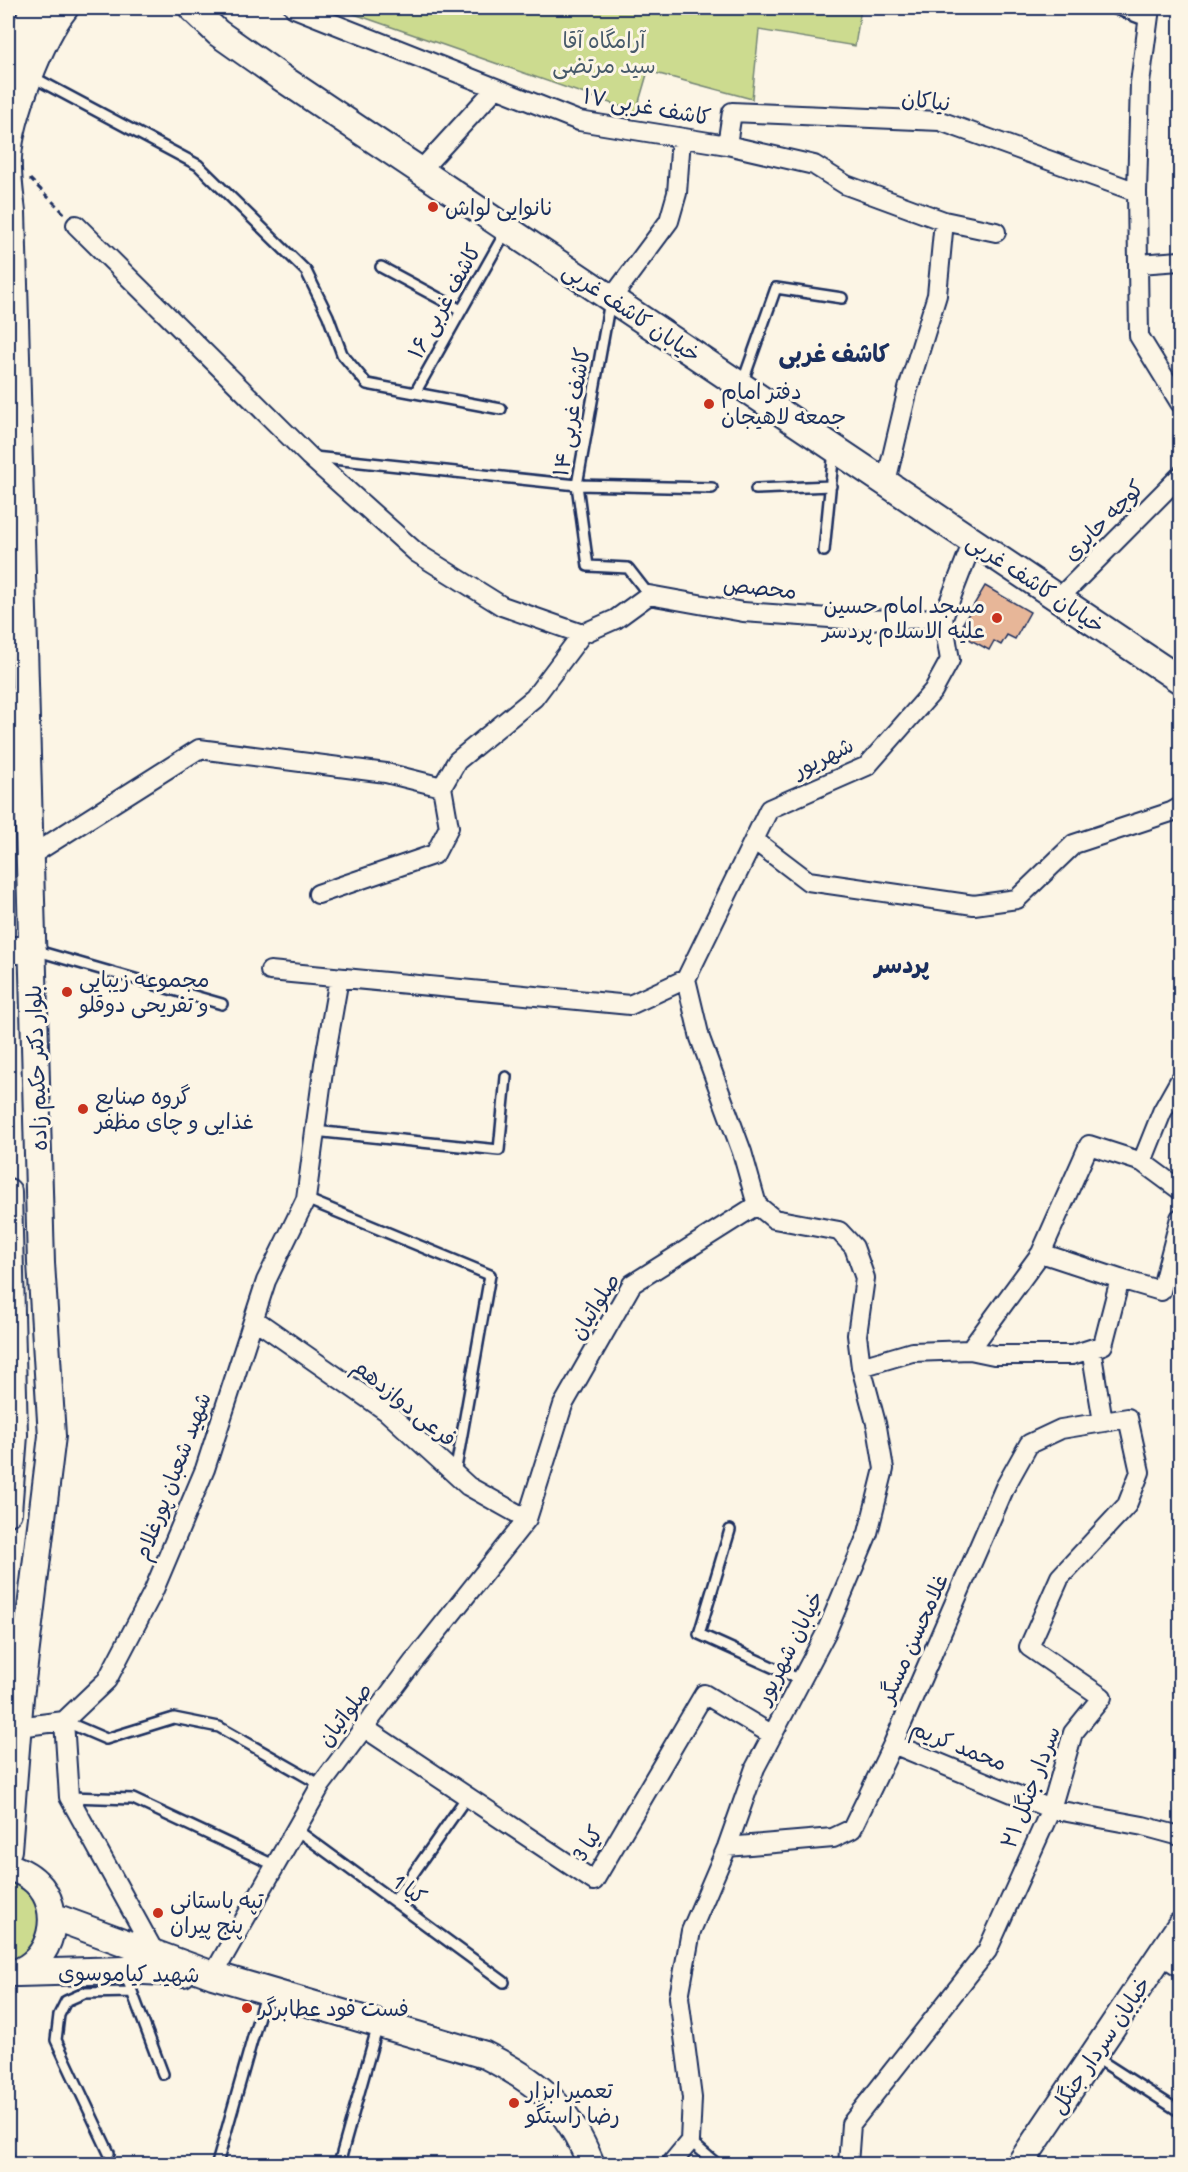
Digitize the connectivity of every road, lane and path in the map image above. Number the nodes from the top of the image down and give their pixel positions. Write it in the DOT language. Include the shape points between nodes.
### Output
graph roads {
  1 [pos="34,8"];
  2 [pos="65,8"];
  3 [pos="192,8"];
  4 [pos="207,8"];
  5 [pos="294,8"];
  6 [pos="1113,8"];
  7 [pos="1148,14"];
  8 [pos="234,43"];
  9 [pos="19,72"];
  10 [pos="496,88"];
  11 [pos="681,138"];
  12 [pos="728,145"];
  13 [pos="8,157"];
  14 [pos="420,171"];
  15 [pos="1137,192"];
  16 [pos="944,220"];
  17 [pos="76,225"];
  18 [pos="507,229"];
  19 [pos="996,232"];
  20 [pos="1180,261"];
  21 [pos="1139,264"];
  22 [pos="381,267"];
  23 [pos="611,298"];
  24 [pos="842,298"];
  25 [pos="461,310"];
  26 [pos="741,386"];
  27 [pos="415,393"];
  28 [pos="1180,403"];
  29 [pos="501,409"];
  30 [pos="834,448"];
  31 [pos="309,456"];
  32 [pos="1180,476"];
  33 [pos="886,482"];
  34 [pos="577,485"];
  35 [pos="831,486"];
  36 [pos="712,488"];
  37 [pos="756,489"];
  38 [pos="973,541"];
  39 [pos="824,551"];
  40 [pos="649,595"];
  41 [pos="1059,598"];
  42 [pos="943,618"];
  43 [pos="582,634"];
  44 [pos="1177,670"];
  45 [pos="442,787"];
  46 [pos="1180,807"];
  47 [pos="754,840"];
  48 [pos="30,856"];
  49 [pos="318,894"];
  50 [pos="33,950"];
  51 [pos="8,951"];
  52 [pos="270,971"];
  53 [pos="339,978"];
  54 [pos="686,979"];
  55 [pos="222,1004"];
  56 [pos="506,1077"];
  57 [pos="1180,1080"];
  58 [pos="314,1131"];
  59 [pos="1142,1162"];
  60 [pos="1180,1190"];
  61 [pos="8,1192"];
  62 [pos="306,1199"];
  63 [pos="756,1205"];
  64 [pos="1180,1218"];
  65 [pos="9,1243"];
  66 [pos="41,1244"];
  67 [pos="1041,1253"];
  68 [pos="1120,1279"];
  69 [pos="254,1319"];
  70 [pos="1091,1349"];
  71 [pos="970,1350"];
  72 [pos="861,1366"];
  73 [pos="1128,1418"];
  74 [pos="1103,1422"];
  75 [pos="455,1474"];
  76 [pos="8,1512"];
  77 [pos="527,1519"];
  78 [pos="730,1530"];
  79 [pos="801,1680"];
  80 [pos="64,1721"];
  81 [pos="18,1727"];
  82 [pos="363,1727"];
  83 [pos="771,1734"];
  84 [pos="893,1744"];
  85 [pos="321,1785"];
  86 [pos="69,1797"];
  87 [pos="466,1798"];
  88 [pos="1051,1809"];
  89 [pos="294,1828"];
  90 [pos="1180,1836"];
  91 [pos="727,1847"];
  92 [pos="8,1850"];
  93 [pos="274,1865"];
  94 [pos="8,1866"];
  95 [pos="394,1901"];
  96 [pos="52,1916"];
  97 [pos="1180,1926"];
  98 [pos="156,1955"];
  99 [pos="1171,1961"];
  100 [pos="13,1974"];
  101 [pos="213,1975"];
  102 [pos="128,1981"];
  103 [pos="504,1982"];
  104 [pos="267,1989"];
  105 [pos="379,2023"];
  106 [pos="1093,2056"];
  107 [pos="162,2074"];
  108 [pos="1179,2111"];
  109 [pos="690,2141"];
  110 [pos="109,2153"];
  111 [pos="217,2164"];
  112 [pos="339,2164"];
  113 [pos="591,2164"];
  114 [pos="671,2164"];
  115 [pos="717,2164"];
  116 [pos="848,2164"];
  117 [pos="1020,2164"];
  1 -- 9 [label="main road, بلوار دکتر حکیم زاده"];
  2 -- 9 [label="main road, بلوار دکتر حکیم زاده"];
  3 -- 8 [label="main road, خیابان کاشف غربی"];
  4 -- 8 [label="main road, خیابان کاشف غربی"];
  5 -- 10 [label="street, کاشف غربی ۱۷"];
  6 -- 7 [label="lane"];
  7 -- 15 [label="street" via="1140,83"];
  8 -- 14 [label="main road, خیابان کاشف غربی"];
  9 -- 13 [label="main road, بلوار دکتر حکیم زاده"];
  9 -- 27 [label="lane" via="198,165 306,271 342,354 367,384"];
  10 -- 11 [label="street, کاشف غربی ۱۷" via="579,121"];
  10 -- 14 [label="street"];
  11 -- 12 [label="street, کاشف غربی ۱۷"];
  11 -- 23 [label="street" via="678,193 669,221"];
  12 -- 15 [label="street, نیاکان" via="732,112 940,121"];
  12 -- 16 [label="street, کاشف غربی ۱۷" via="814,165 846,185"];
  13 -- 17 [label="path"];
  13 -- 48 [label="main road, بلوار دکتر حکیم زاده"];
  14 -- 18 [label="main road, خیابان کاشف غربی"];
  15 -- 21 [label="street"];
  16 -- 19 [label="street, کاشف غربی ۱۷"];
  16 -- 33 [label="street" via="937,295 908,389"];
  17 -- 31 [label="street"];
  18 -- 23 [label="main road, خیابان کاشف غربی"];
  18 -- 25 [label="lane, کاشف غربی ۱۶"];
  20 -- 21 [label="street"];
  21 -- 28 [label="street" via="1139,336"];
  22 -- 25 [label="lane"];
  23 -- 26 [label="main road, خیابان کاشف غربی"];
  23 -- 34 [label="lane, کاشف غربی ۱۴"];
  24 -- 26 [label="lane" via="776,288"];
  25 -- 27 [label="lane, کاشف غربی ۱۶"];
  26 -- 30 [label="main road, خیابان کاشف غربی"];
  27 -- 29 [label="lane"];
  30 -- 33 [label="main road, خیابان کاشف غربی"];
  30 -- 35 [label="lane"];
  31 -- 34 [label="lane"];
  31 -- 43 [label="street" via="417,554 502,606"];
  32 -- 41 [label="street, کوچه حایری"];
  33 -- 38 [label="main road, خیابان کاشف غربی"];
  34 -- 36 [label="lane"];
  34 -- 40 [label="lane, کاشف غربی ۱۴" via="588,566 628,568"];
  35 -- 37 [label="lane"];
  35 -- 39 [label="lane"];
  38 -- 41 [label="main road, خیابان کاشف غربی"];
  38 -- 42 [label="street"];
  40 -- 42 [label="street, محصص" via="743,612 858,620"];
  40 -- 43 [label="street" via="616,619"];
  41 -- 44 [label="main road, خیابان کاشف غربی"];
  42 -- 47 [label="street, شهریور" via="950,660 933,691 867,766 769,809"];
  43 -- 45 [label="street" via="534,698 457,761"];
  45 -- 48 [label="street" via="386,773 199,749"];
  45 -- 49 [label="street" via="449,827 435,854"];
  46 -- 47 [label="street" via="1074,844 1017,899 974,905 808,881"];
  47 -- 54 [label="street, شهریور"];
  48 -- 50 [label="main road, بلوار دکتر حکیم زاده"];
  50 -- 51 [label="main road"];
  50 -- 55 [label="lane"];
  50 -- 66 [label="main road, بلوار دکتر حکیم زاده"];
  52 -- 53 [label="street"];
  53 -- 54 [label="street" via="630,1005"];
  53 -- 58 [label="street, شهید شعبان پورغلام"];
  54 -- 63 [label="street" via="700,1038"];
  56 -- 58 [label="lane" via="499,1150"];
  57 -- 59 [label="street"];
  58 -- 62 [label="street, شهید شعبان پورغلام"];
  59 -- 60 [label="street"];
  59 -- 67 [label="street" via="1089,1145"];
  61 -- 65 [label="main road"];
  62 -- 69 [label="street, شهید شعبان پورغلام" via="266,1281"];
  62 -- 75 [label="lane" via="490,1275"];
  63 -- 72 [label="street, خیابان شهریور" via="774,1219 839,1231 854,1247 865,1278 857,1335"];
  63 -- 77 [label="street, صلواتیان" via="632,1284 562,1405"];
  64 -- 68 [label="street" via="1161,1291"];
  65 -- 66 [label="main road"];
  65 -- 76 [label="main road" via="14,1435"];
  66 -- 81 [label="main road, بلوار دکتر حکیم زاده" via="52,1436"];
  67 -- 68 [label="street"];
  67 -- 71 [label="street"];
  68 -- 70 [label="street" via="1103,1346"];
  69 -- 75 [label="street, فرعی دوازدهم" via="386,1412"];
  69 -- 80 [label="street, شهید شعبان پورغلام" via="205,1469 153,1592 107,1680"];
  70 -- 71 [label="street" via="1072,1355 993,1355"];
  70 -- 74 [label="street"];
  71 -- 72 [label="street" via="912,1352"];
  72 -- 79 [label="street, خیابان شهریور" via="884,1469 868,1533 826,1633"];
  73 -- 74 [label="street, غلامحسن مسگر"];
  73 -- 88 [label="street, سردار جنگل ۲۱" via="1140,1472 1126,1505 1060,1577 1029,1647 1102,1697 1073,1733"];
  74 -- 84 [label="street, غلامحسن مسگر" via="1061,1429 1029,1444 1005,1487"];
  75 -- 77 [label="street, فرعی دوازدهم" via="468,1486"];
  77 -- 82 [label="street, صلواتیان"];
  78 -- 79 [label="lane" via="699,1634"];
  79 -- 83 [label="street, خیابان شهریور"];
  80 -- 81 [label="street"];
  80 -- 85 [label="lane" via="106,1739 174,1718 219,1726"];
  80 -- 86 [label="street"];
  81 -- 92 [label="main road, بلوار دکتر حکیم زاده"];
  82 -- 85 [label="street, صلواتیان"];
  82 -- 87 [label="street, کیا 3"];
  83 -- 87 [label="street, کیا 3" via="704,1694 594,1881"];
  83 -- 91 [label="street, خیابان شهریور"];
  84 -- 88 [label="street, محمد کریم"];
  84 -- 91 [label="street, غلامحسن مسگر" via="852,1829 833,1838"];
  85 -- 89 [label="street, صلواتیان"];
  86 -- 93 [label="lane" via="133,1798"];
  86 -- 98 [label="street"];
  87 -- 95 [label="lane"];
  88 -- 90 [label="street, محمد کریم"];
  88 -- 116 [label="street, سردار جنگل ۲۱" via="987,1951 851,2124"];
  89 -- 93 [label="street, صلواتیان"];
  89 -- 95 [label="lane, کیا 1"];
  91 -- 109 [label="street, خیابان شهریور" via="691,1931 679,1997 692,2098"];
  93 -- 101 [label="street, صلواتیان"];
  94 -- 96 [label="main road" via="38,1883 48,1898"];
  95 -- 103 [label="lane, کیا 1"];
  96 -- 98 [label="main road, شهید کیاموسوی"];
  96 -- 100 [label="main road" via="51,1934 44,1950 33,1963"];
  97 -- 99 [label="main road, خیابان سردار جنگل"];
  98 -- 101 [label="main road, شهید کیاموسوی"];
  99 -- 106 [label="main road, خیابان سردار جنگل"];
  100 -- 102 [label="main road, شهید کیاموسوی"];
  101 -- 102 [label="main road, شهید کیاموسوی"];
  101 -- 104 [label="main road"];
  102 -- 107 [label="lane"];
  102 -- 110 [label="lane" via="84,1992 66,2001 59,2014 56,2040"];
  104 -- 105 [label="main road"];
  104 -- 111 [label="lane"];
  105 -- 112 [label="lane"];
  105 -- 113 [label="main road" via="485,2055 524,2075 557,2104 581,2140"];
  106 -- 108 [label="lane"];
  106 -- 117 [label="main road, خیابان سردار جنگل"];
  109 -- 114 [label="street"];
  109 -- 115 [label="lane"];
}
